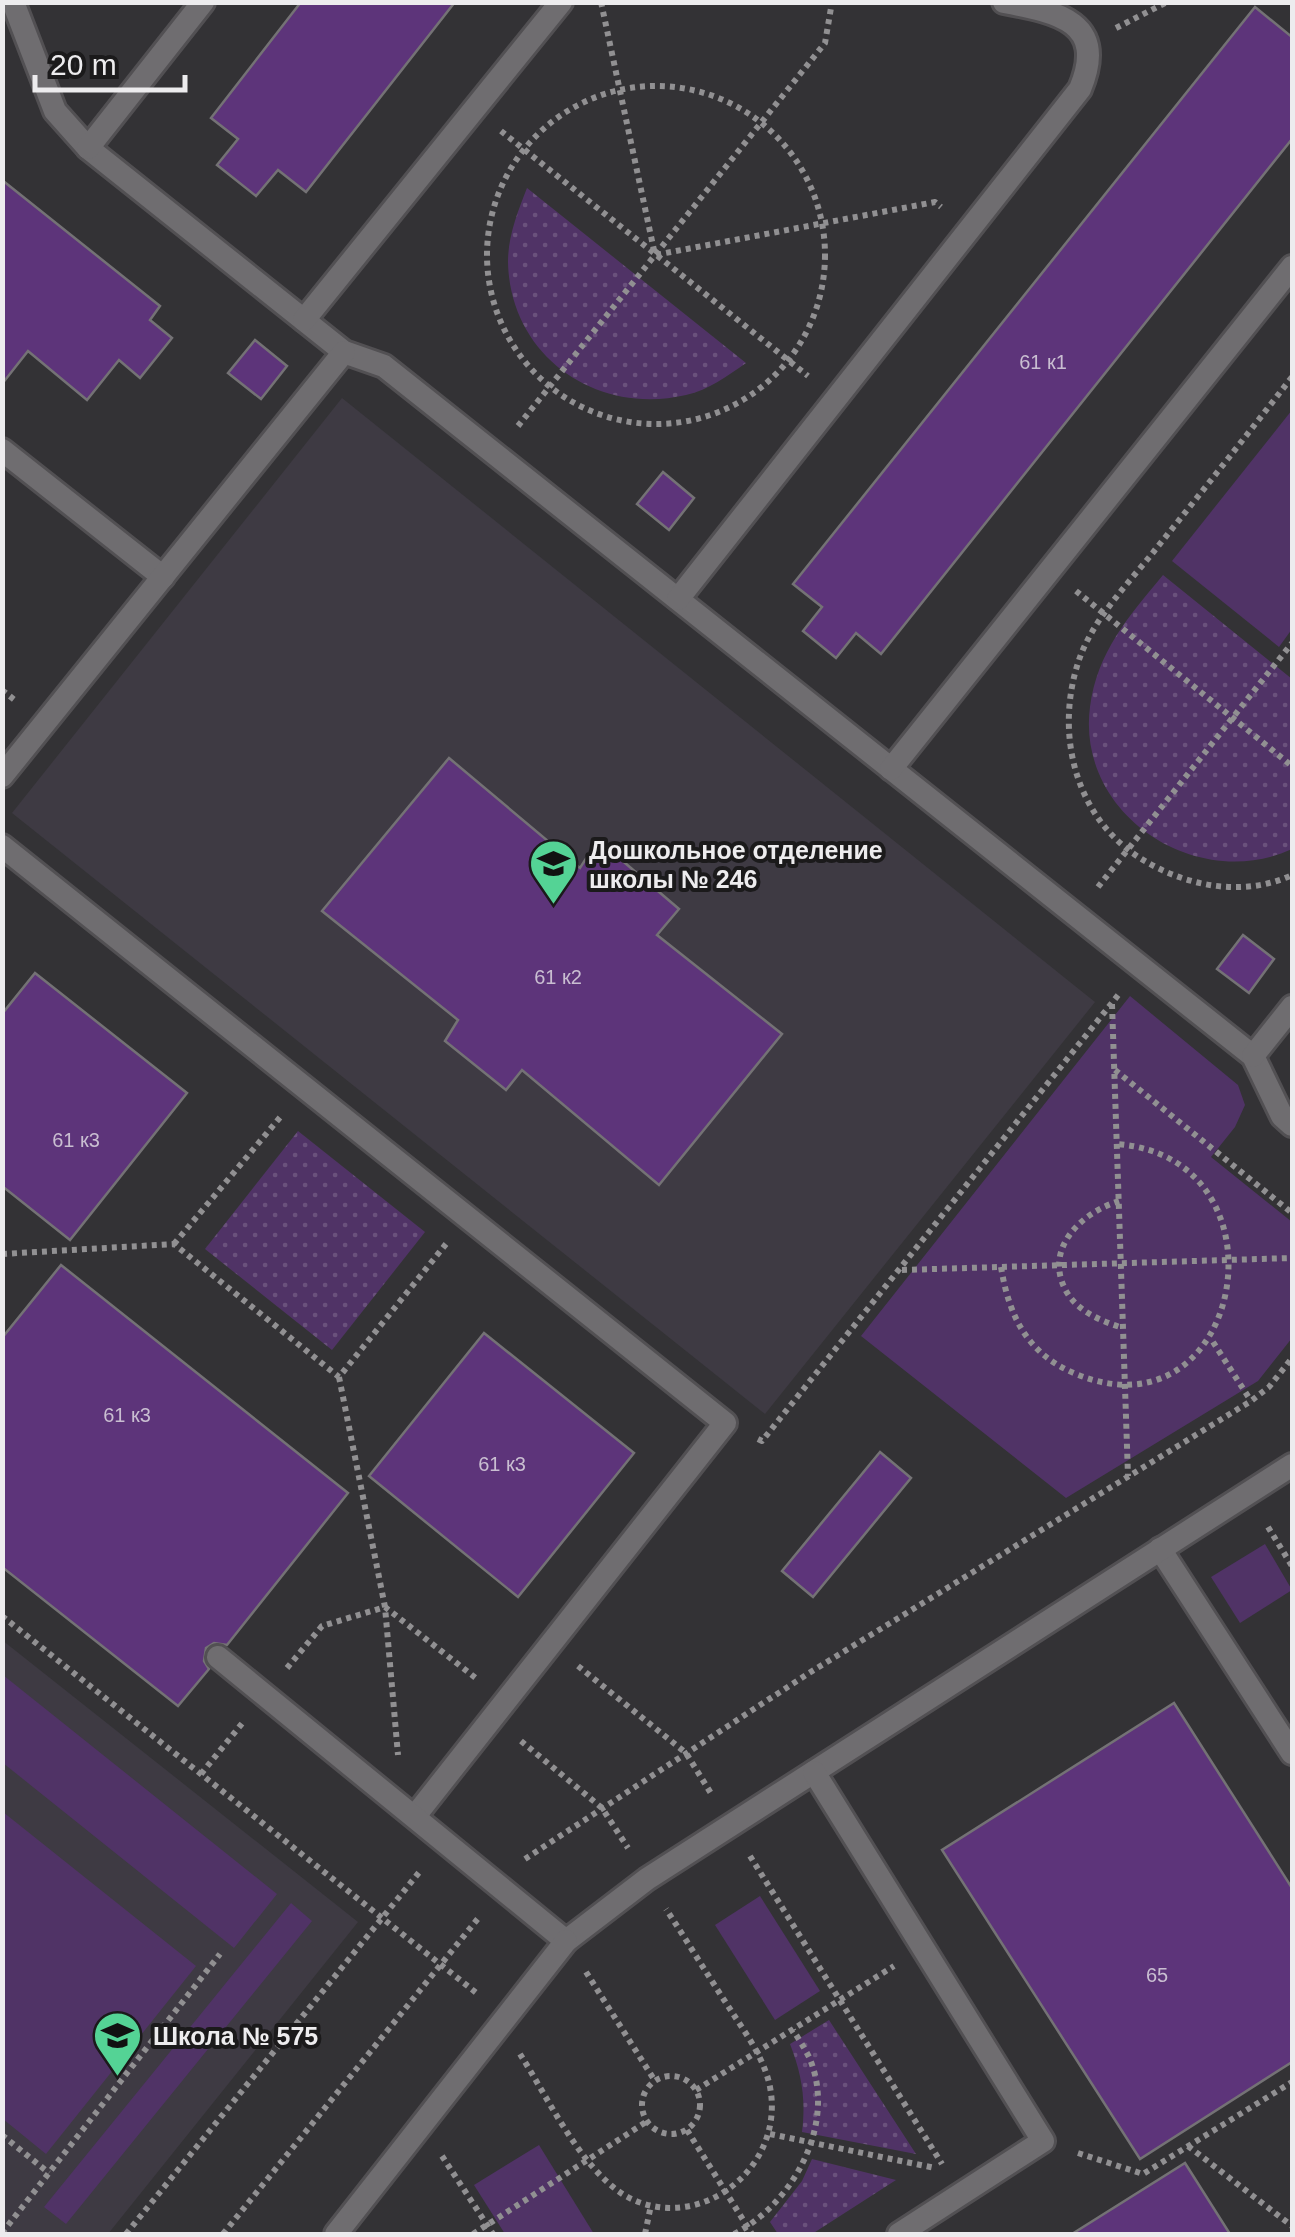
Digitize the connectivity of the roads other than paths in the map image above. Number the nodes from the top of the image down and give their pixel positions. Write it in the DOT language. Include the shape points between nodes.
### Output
graph roads {
  1 [pos="14,2"];
  2 [pos="203,2"];
  3 [pos="560,2"];
  4 [pos="1004,2"];
  5 [pos="88,148"];
  6 [pos="1292,267"];
  7 [pos="304,320"];
  8 [pos="344,352"];
  9 [pos="2,450"];
  10 [pos="164,577"];
  11 [pos="678,600"];
  12 [pos="891,769"];
  13 [pos="2,776"];
  14 [pos="2,846"];
  15 [pos="1292,1007"];
  16 [pos="1253,1056"];
  17 [pos="1292,1125"];
  18 [pos="1292,1464"];
  19 [pos="1160,1549"];
  20 [pos="218,1657"];
  21 [pos="1292,1753"];
  22 [pos="814,1772"];
  23 [pos="409,1811"];
  24 [pos="566,1941"];
  25 [pos="336,2234"];
  26 [pos="899,2234"];
  1 -- 5 [label="lane" via="54,111"];
  2 -- 5 [label="lane"];
  3 -- 7 [label="lane"];
  4 -- 11 [label="lane" via="1044,9 1070,22 1088,42 1090,64 1080,89"];
  5 -- 7 [label="lane"];
  6 -- 12 [label="lane"];
  7 -- 8 [label="lane"];
  8 -- 10 [label="lane"];
  8 -- 11 [label="lane" via="384,366"];
  9 -- 10 [label="lane"];
  10 -- 13 [label="lane"];
  11 -- 12 [label="lane"];
  12 -- 16 [label="lane"];
  14 -- 23 [label="lane" via="725,1423 499,1710"];
  15 -- 16 [label="lane"];
  16 -- 17 [label="lane"];
  18 -- 19 [label="lane"];
  19 -- 21 [label="lane"];
  19 -- 22 [label="lane"];
  20 -- 23 [label="lane"];
  22 -- 24 [label="lane" via="647,1879"];
  22 -- 26 [label="lane" via="1043,2141"];
  23 -- 24 [label="lane"];
  24 -- 25 [label="lane"];
}
